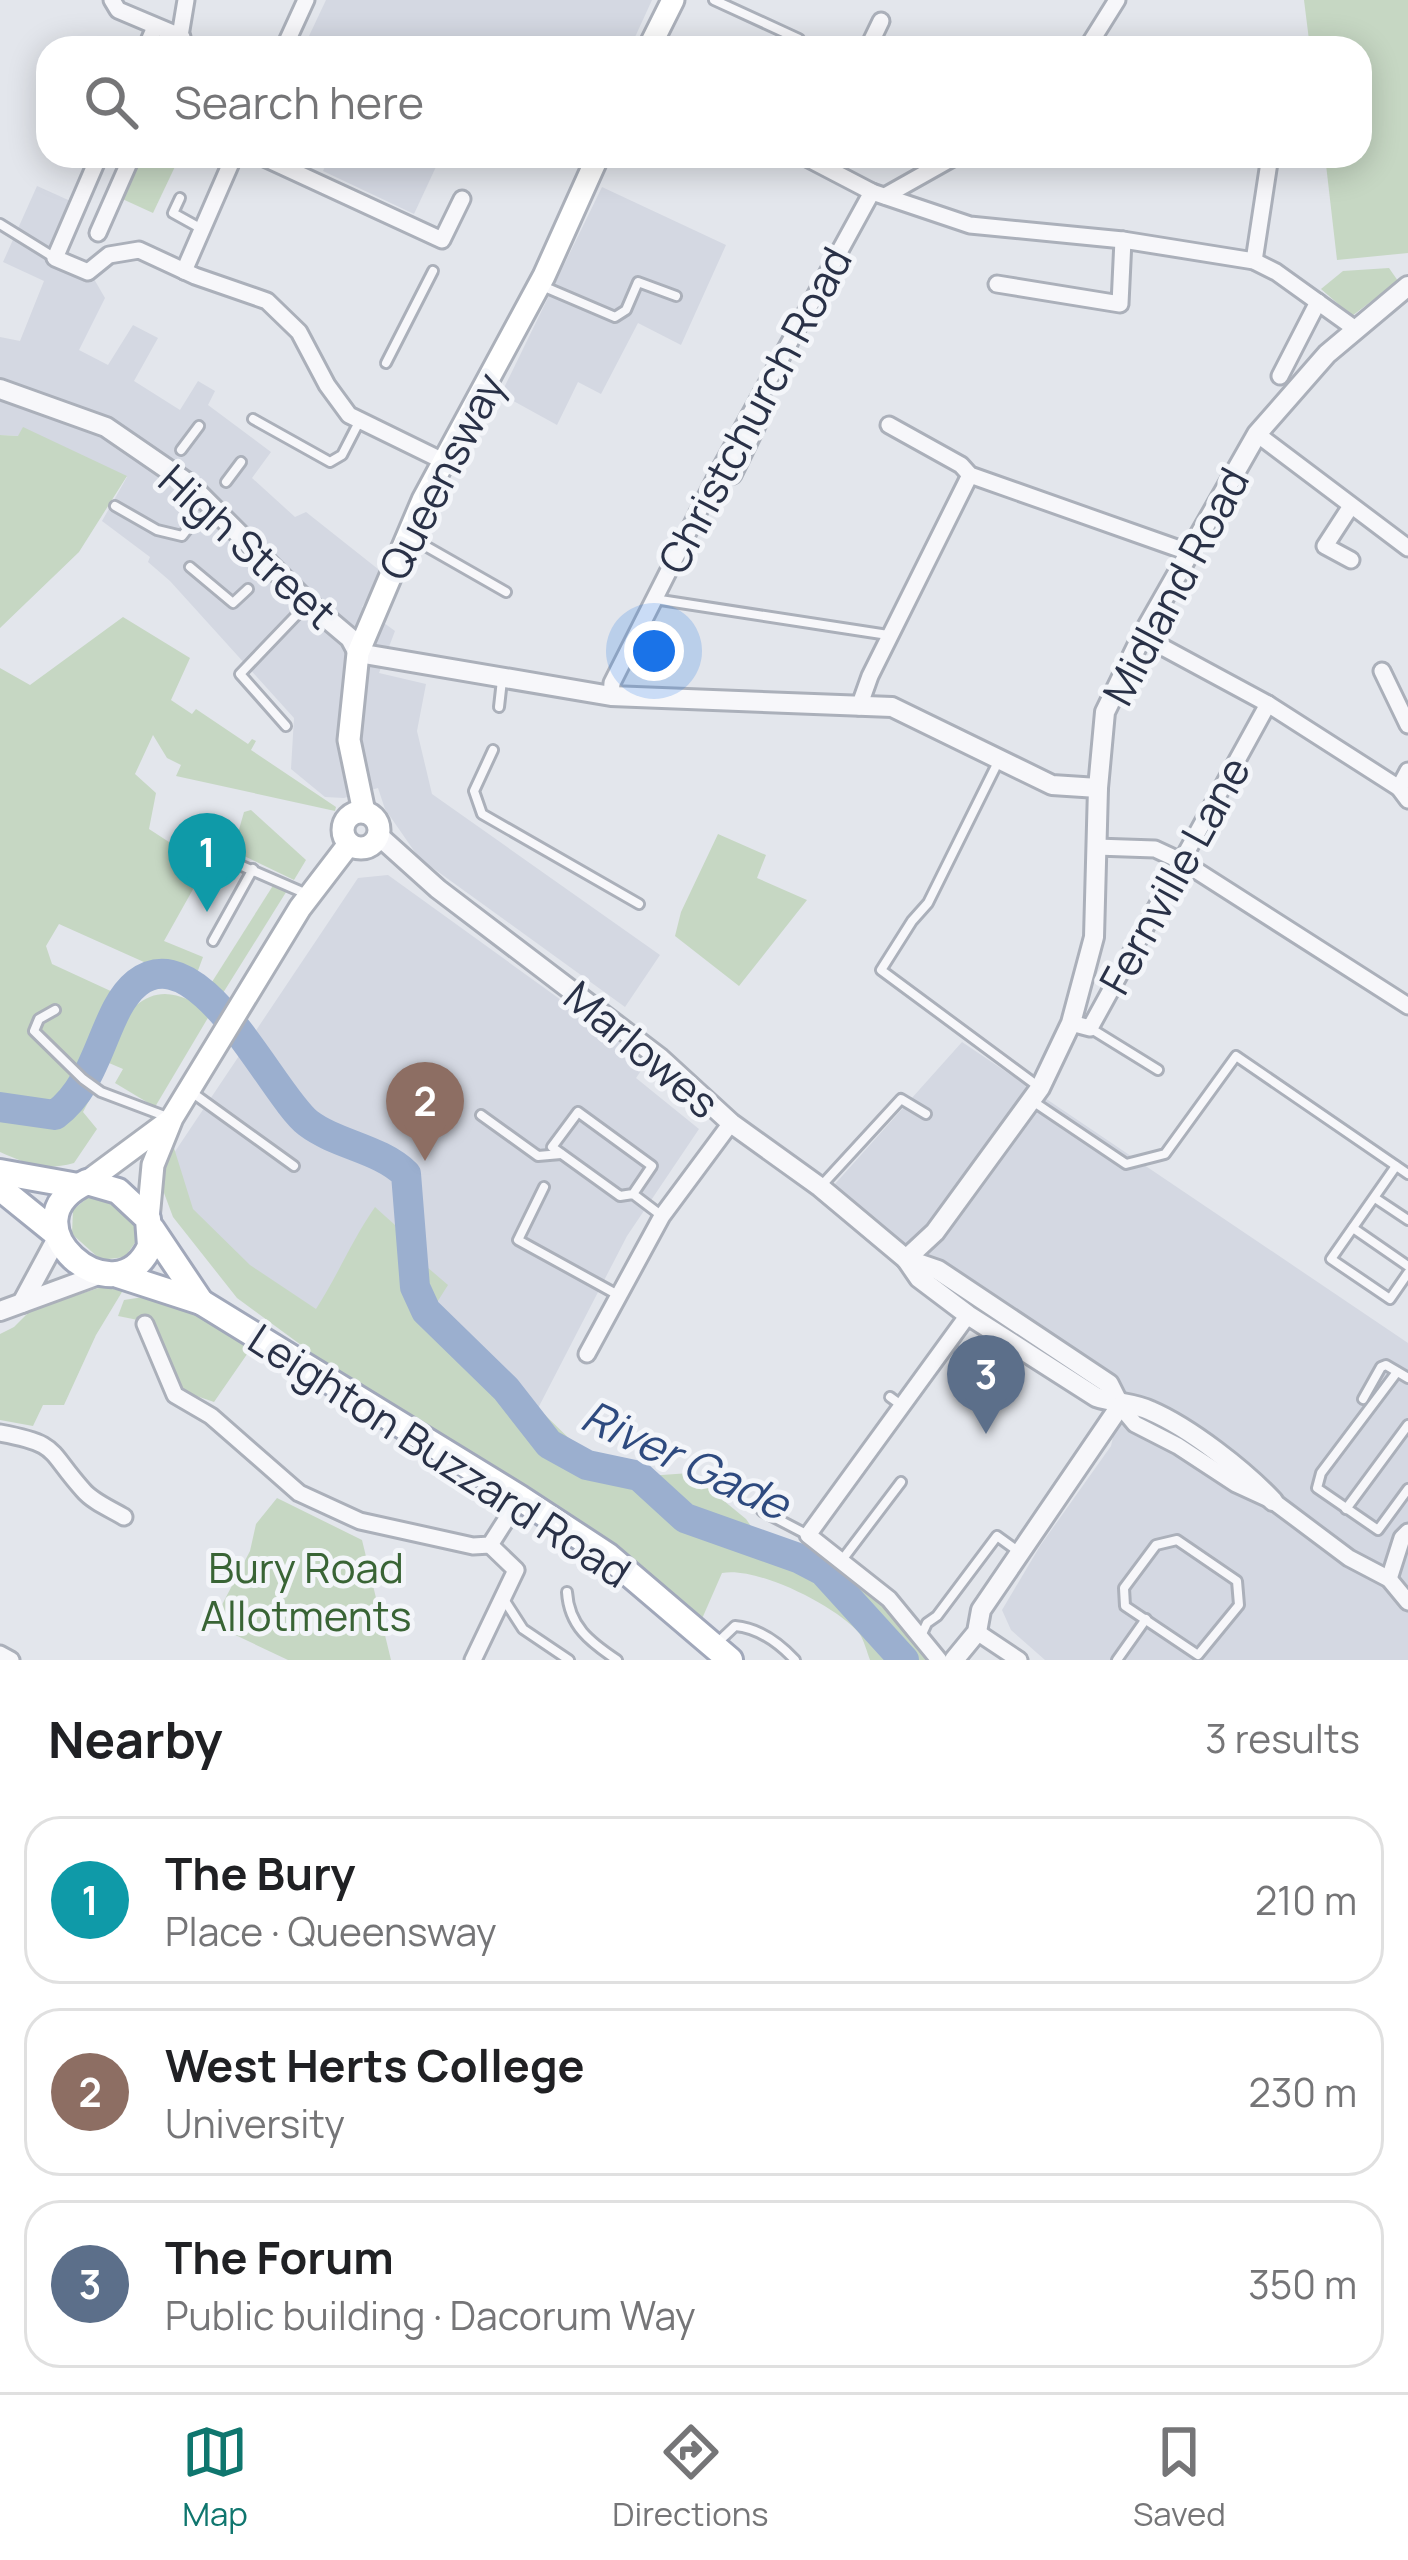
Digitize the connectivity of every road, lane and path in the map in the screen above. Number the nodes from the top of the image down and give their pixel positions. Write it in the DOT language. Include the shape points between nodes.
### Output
graph roads {
  1 [pos="112,0"];
  2 [pos="186,0"];
  3 [pos="306,0"];
  4 [pos="673,0"];
  5 [pos="714,0"];
  6 [pos="1117,0"];
  7 [pos="881,21"];
  8 [pos="155,27"];
  9 [pos="151,36"];
  10 [pos="170,36"];
  11 [pos="181,36"];
  12 [pos="290,36"];
  13 [pos="656,36"];
  14 [pos="795,36"];
  15 [pos="874,36"];
  16 [pos="1094,36"];
  17 [pos="94,168"];
  18 [pos="127,168"];
  19 [pos="229,168"];
  20 [pos="284,168"];
  21 [pos="593,168"];
  22 [pos="830,168"];
  23 [pos="931,168"];
  24 [pos="1268,168"];
  25 [pos="878,194"];
  26 [pos="180,198"];
  27 [pos="463,199"];
  28 [pos="0,224"];
  29 [pos="201,229"];
  30 [pos="98,233"];
  31 [pos="1123,240"];
  32 [pos="55,258"];
  33 [pos="1254,261"];
  34 [pos="184,272"];
  35 [pos="433,272"];
  36 [pos="997,284"];
  37 [pos="539,285"];
  38 [pos="1408,286"];
  39 [pos="676,296"];
  40 [pos="1318,302"];
  41 [pos="1354,328"];
  42 [pos="386,363"];
  43 [pos="1280,376"];
  44 [pos="0,389"];
  45 [pos="761,396"];
  46 [pos="253,419"];
  47 [pos="360,420"];
  48 [pos="889,425"];
  49 [pos="199,426"];
  50 [pos="1257,434"];
  51 [pos="174,459"];
  52 [pos="443,461"];
  53 [pos="241,462"];
  54 [pos="733,475"];
  55 [pos="970,475"];
  56 [pos="226,482"];
  57 [pos="115,506"];
  58 [pos="1351,506"];
  59 [pos="193,522"];
  60 [pos="407,536"];
  61 [pos="1408,548"];
  62 [pos="1188,552"];
  63 [pos="1351,560"];
  64 [pos="190,567"];
  65 [pos="248,589"];
  66 [pos="506,592"];
  67 [pos="652,598"];
  68 [pos="308,603"];
  69 [pos="890,636"];
  70 [pos="1142,636"];
  71 [pos="358,652"];
  72 [pos="1382,671"];
  73 [pos="502,678"];
  74 [pos="611,696"];
  75 [pos="1268,704"];
  76 [pos="500,706"];
  77 [pos="859,707"];
  78 [pos="1408,725"];
  79 [pos="286,726"];
  80 [pos="493,750"];
  81 [pos="1000,758"];
  82 [pos="1408,771"];
  83 [pos="1098,788"];
  84 [pos="1403,794"];
  85 [pos="364,812"];
  86 [pos="379,836"];
  87 [pos="349,844"];
  88 [pos="1096,847"];
  89 [pos="212,853"];
  90 [pos="1183,862"];
  91 [pos="253,869"];
  92 [pos="310,896"];
  93 [pos="639,904"];
  94 [pos="213,941"];
  95 [pos="1408,1006"];
  96 [pos="55,1010"];
  97 [pos="1081,1025"];
  98 [pos="1157,1070"];
  99 [pos="189,1090"];
  100 [pos="1036,1094"];
  101 [pos="926,1114"];
  102 [pos="481,1115"];
  103 [pos="172,1118"];
  104 [pos="731,1124"];
  105 [pos="561,1154"];
  106 [pos="294,1166"];
  107 [pos="1396,1166"];
  108 [pos="0,1172"];
  109 [pos="1408,1174"];
  110 [pos="82,1184"];
  111 [pos="544,1187"];
  112 [pos="820,1187"];
  113 [pos="0,1188"];
  114 [pos="633,1194"];
  115 [pos="1374,1197"];
  116 [pos="662,1216"];
  117 [pos="1408,1220"];
  118 [pos="150,1224"];
  119 [pos="1353,1228"];
  120 [pos="55,1236"];
  121 [pos="906,1259"];
  122 [pos="1408,1269"];
  123 [pos="111,1274"];
  124 [pos="619,1296"];
  125 [pos="201,1302"];
  126 [pos="22,1303"];
  127 [pos="0,1311"];
  128 [pos="968,1315"];
  129 [pos="145,1324"];
  130 [pos="587,1354"];
  131 [pos="1404,1379"];
  132 [pos="1364,1399"];
  133 [pos="1120,1406"];
  134 [pos="1408,1425"];
  135 [pos="0,1433"];
  136 [pos="901,1482"];
  137 [pos="1408,1489"];
  138 [pos="520,1498"];
  139 [pos="1273,1501"];
  140 [pos="1346,1510"];
  141 [pos="763,1511"];
  142 [pos="124,1517"];
  143 [pos="1408,1532"];
  144 [pos="808,1535"];
  145 [pos="490,1545"];
  146 [pos="1021,1554"];
  147 [pos="842,1562"];
  148 [pos="1408,1566"];
  149 [pos="1389,1579"];
  150 [pos="567,1592"];
  151 [pos="502,1597"];
  152 [pos="1408,1602"];
  153 [pos="1146,1619"];
  154 [pos="977,1632"];
  155 [pos="921,1637"];
  156 [pos="722,1653"];
  157 [pos="0,1654"];
  158 [pos="11,1660"];
  159 [pos="473,1660"];
  160 [pos="569,1660"];
  161 [pos="617,1660"];
  162 [pos="795,1660"];
  163 [pos="939,1660"];
  164 [pos="954,1660"];
  165 [pos="1019,1660"];
  166 [pos="1117,1660"];
  1 -- 8 [label="street"];
  2 -- 11 [label="street"];
  3 -- 12 [label="street"];
  4 -- 13 [label="main road"];
  5 -- 14 [label="lane"];
  6 -- 16 [label="street"];
  7 -- 15 [label="street"];
  8 -- 9 [label="street"];
  8 -- 10 [label="street"];
  17 -- 32 [label="street"];
  18 -- 30 [label="street"];
  19 -- 29 [label="street"];
  20 -- 27 [label="street" via="441,247"];
  21 -- 37 [label="main road, Queensway"];
  22 -- 25 [label="street"];
  23 -- 25 [label="street"];
  24 -- 33 [label="street"];
  25 -- 31 [label="street" via="970,225"];
  25 -- 45 [label="street, Christchurch Road"];
  26 -- 29 [label="lane" via="173,213"];
  28 -- 32 [label="lane"];
  29 -- 34 [label="street"];
  31 -- 33 [label="street"];
  31 -- 36 [label="street" via="1120,304"];
  32 -- 34 [label="street" via="88,272 109,255 139,250"];
  33 -- 40 [label="street"];
  34 -- 47 [label="street" via="267,301 299,332 327,385"];
  35 -- 42 [label="lane"];
  37 -- 39 [label="lane" via="615,317 638,282"];
  37 -- 52 [label="main road, Queensway"];
  38 -- 41 [label="street, Midland Road"];
  40 -- 41 [label="street"];
  40 -- 43 [label="street"];
  41 -- 50 [label="street, Midland Road"];
  44 -- 51 [label="street, High Street"];
  45 -- 54 [label="street" via="769,400"];
  45 -- 67 [label="street, Christchurch Road"];
  46 -- 47 [label="lane" via="330,462"];
  47 -- 52 [label="street"];
  48 -- 55 [label="street"];
  49 -- 51 [label="lane"];
  50 -- 58 [label="street"];
  50 -- 62 [label="street, Midland Road"];
  51 -- 68 [label="street, High Street" via="268,571"];
  52 -- 60 [label="main road, Queensway"];
  53 -- 56 [label="lane"];
  55 -- 62 [label="street"];
  55 -- 69 [label="street"];
  57 -- 59 [label="lane" via="182,536"];
  58 -- 61 [label="street"];
  58 -- 63 [label="street" via="1325,546"];
  60 -- 66 [label="lane"];
  60 -- 71 [label="main road, Queensway"];
  62 -- 70 [label="street, Midland Road"];
  64 -- 65 [label="lane" via="233,603"];
  67 -- 69 [label="lane"];
  67 -- 74 [label="street, Christchurch Road"];
  68 -- 71 [label="street, High Street"];
  68 -- 79 [label="lane" via="240,674"];
  69 -- 77 [label="street"];
  70 -- 75 [label="street"];
  70 -- 83 [label="street, Midland Road" via="1106,712"];
  71 -- 73 [label="street"];
  71 -- 85 [label="main road, Queensway" via="349,740"];
  72 -- 78 [label="street"];
  73 -- 74 [label="street"];
  73 -- 76 [label="lane"];
  74 -- 77 [label="street"];
  75 -- 84 [label="street"];
  75 -- 90 [label="street, Fernville Lane"];
  77 -- 81 [label="street" via="892,707"];
  80 -- 93 [label="lane" via="475,791 482,814"];
  81 -- 83 [label="street" via="1052,785"];
  81 -- 100 [label="lane" via="928,903 880,970"];
  82 -- 84 [label="street"];
  83 -- 88 [label="street, Midland Road"];
  85 -- 86 [label="main road" via="377,820"];
  85 -- 87 [label="main road" via="344,822"];
  86 -- 87 [label="main road" via="364,848"];
  86 -- 104 [label="street, Marlowes" via="660,1058"];
  87 -- 92 [label="main road"];
  88 -- 90 [label="street" via="1155,849"];
  88 -- 97 [label="street, Midland Road"];
  89 -- 91 [label="lane"];
  90 -- 95 [label="street"];
  90 -- 97 [label="street, Fernville Lane"];
  91 -- 92 [label="lane"];
  91 -- 94 [label="lane"];
  92 -- 99 [label="main road"];
  96 -- 103 [label="lane" via="34,1031 86,1081"];
  97 -- 98 [label="lane"];
  97 -- 100 [label="street, Midland Road"];
  99 -- 103 [label="main road"];
  99 -- 106 [label="lane"];
  100 -- 107 [label="lane" via="1126,1164 1165,1154 1236,1056"];
  100 -- 121 [label="street, Midland Road"];
  101 -- 112 [label="lane" via="901,1100"];
  102 -- 105 [label="lane" via="538,1156"];
  103 -- 110 [label="main road"];
  103 -- 118 [label="main road" via="153,1165"];
  104 -- 112 [label="street, Marlowes"];
  104 -- 116 [label="street"];
  105 -- 114 [label="lane" via="620,1196"];
  105 -- 114 [label="lane" via="552,1148 578,1112 652,1166"];
  107 -- 109 [label="lane"];
  107 -- 115 [label="lane"];
  108 -- 110 [label="main road"];
  110 -- 118 [label="main road" via="118,1191"];
  110 -- 120 [label="main road" via="58,1208"];
  111 -- 124 [label="lane" via="518,1240"];
  112 -- 121 [label="street, Marlowes"];
  113 -- 120 [label="main road"];
  114 -- 116 [label="lane"];
  115 -- 117 [label="lane"];
  115 -- 119 [label="lane"];
  116 -- 124 [label="street"];
  118 -- 123 [label="main road" via="146,1255"];
  118 -- 125 [label="main road, Leighton Buzzard Road"];
  119 -- 122 [label="lane"];
  119 -- 122 [label="lane" via="1331,1259 1390,1299"];
  120 -- 123 [label="main road" via="70,1259"];
  120 -- 126 [label="street"];
  121 -- 128 [label="street, Marlowes"];
  121 -- 133 [label="street, Marlowes" via="938,1270 1109,1384"];
  123 -- 125 [label="main road, Leighton Buzzard Road"];
  123 -- 126 [label="street"];
  124 -- 130 [label="street"];
  125 -- 138 [label="main road, Leighton Buzzard Road"];
  126 -- 127 [label="street"];
  128 -- 133 [label="street, Marlowes"];
  128 -- 144 [label="street" via="896,1401"];
  129 -- 145 [label="street" via="176,1396 211,1416 298,1493 360,1521"];
  131 -- 132 [label="lane" via="1382,1367"];
  131 -- 140 [label="lane" via="1317,1480"];
  133 -- 139 [label="street, Marlowes" via="1149,1409 1248,1474"];
  133 -- 146 [label="street"];
  134 -- 140 [label="lane"];
  135 -- 142 [label="street" via="36,1439 85,1493"];
  136 -- 147 [label="lane"];
  137 -- 140 [label="lane" via="1378,1530"];
  138 -- 145 [label="street"];
  138 -- 156 [label="main road, Leighton Buzzard Road" via="607,1555"];
  139 -- 149 [label="street, Marlowes"];
  141 -- 144 [label="lane"];
  143 -- 149 [label="street"];
  144 -- 147 [label="street"];
  145 -- 151 [label="street" via="515,1570"];
  146 -- 154 [label="street" via="981,1610"];
  146 -- 155 [label="lane" via="997,1536"];
  147 -- 155 [label="street"];
  148 -- 149 [label="street"];
  149 -- 152 [label="street, Marlowes"];
  150 -- 161 [label="lane" via="580,1632"];
  151 -- 159 [label="street"];
  151 -- 160 [label="lane" via="523,1629"];
  153 -- 153 [label="lane" via="1198,1655 1239,1605 1237,1581 1177,1540 1156,1545 1124,1588 1125,1606"];
  153 -- 166 [label="lane"];
  154 -- 164 [label="street"];
  154 -- 165 [label="street"];
  155 -- 163 [label="street"];
  156 -- 162 [label="lane" via="735,1627 743,1627"];
  157 -- 158 [label="street"];
}
